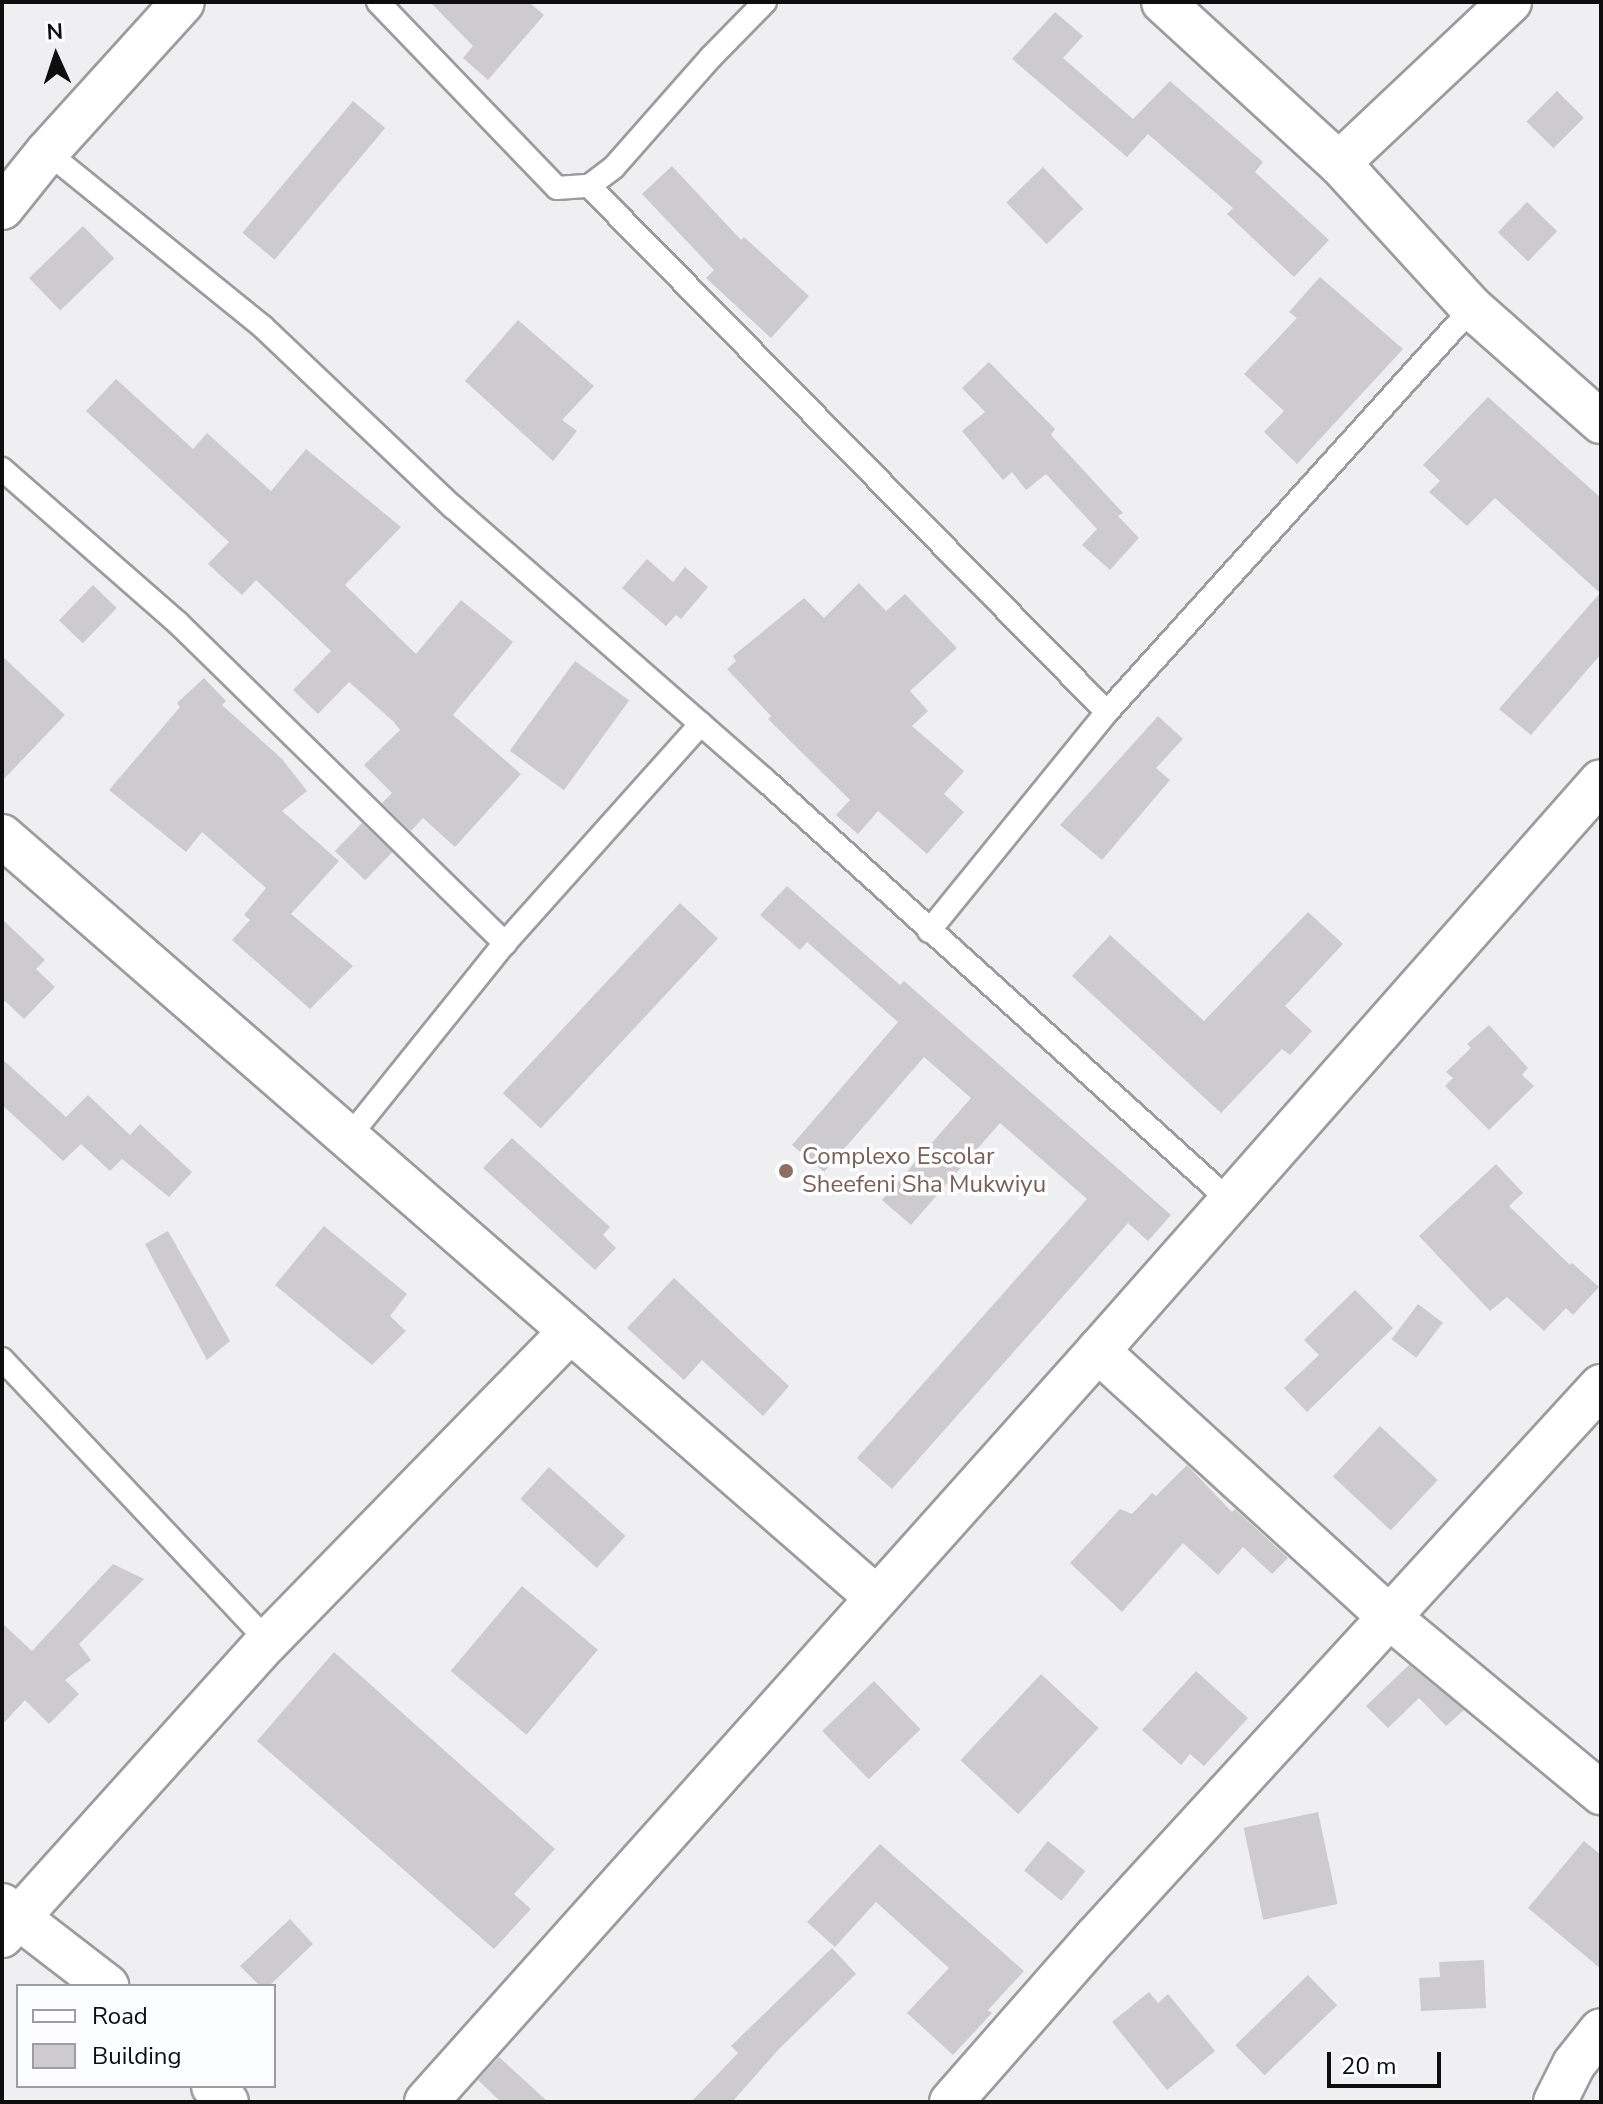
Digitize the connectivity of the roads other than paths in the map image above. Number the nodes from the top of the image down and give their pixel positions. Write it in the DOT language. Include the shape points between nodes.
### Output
graph roads {
  1 [pos="183,2"];
  2 [pos="378,2"];
  3 [pos="765,2"];
  4 [pos="1163,2"];
  5 [pos="1510,2"];
  6 [pos="47,152"];
  7 [pos="1339,163"];
  8 [pos="589,186"];
  9 [pos="2,208"];
  10 [pos="1472,308"];
  11 [pos="1601,422"];
  12 [pos="2,469"];
  13 [pos="1107,712"];
  14 [pos="701,724"];
  15 [pos="1601,781"];
  16 [pos="2,836"];
  17 [pos="929,931"];
  18 [pos="505,943"];
  19 [pos="348,1138"];
  20 [pos="1230,1201"];
  21 [pos="571,1331"];
  22 [pos="1098,1351"];
  23 [pos="2,1359"];
  24 [pos="1601,1386"];
  25 [pos="877,1598"];
  26 [pos="1389,1617"];
  27 [pos="268,1641"];
  28 [pos="1601,1793"];
  29 [pos="7,1920"];
  30 [pos="104,1984"];
  31 [pos="1601,2030"];
  32 [pos="426,2102"];
  33 [pos="951,2102"];
  34 [pos="1555,2102"];
  1 -- 6 [label="street"];
  2 -- 8 [label="lane" via="557,188"];
  3 -- 8 [label="lane" via="614,167"];
  4 -- 7 [label="street"];
  5 -- 7 [label="street"];
  6 -- 9 [label="street"];
  6 -- 14 [label="lane" via="263,327 453,507"];
  7 -- 10 [label="street"];
  8 -- 13 [label="lane"];
  10 -- 11 [label="street"];
  10 -- 13 [label="lane"];
  12 -- 18 [label="lane" via="178,623"];
  13 -- 17 [label="lane"];
  14 -- 17 [label="lane"];
  14 -- 18 [label="lane"];
  15 -- 20 [label="street"];
  16 -- 19 [label="street"];
  17 -- 20 [label="lane"];
  18 -- 19 [label="lane"];
  19 -- 21 [label="street"];
  20 -- 22 [label="street"];
  21 -- 25 [label="street"];
  21 -- 27 [label="street"];
  22 -- 25 [label="street"];
  22 -- 26 [label="street"];
  23 -- 27 [label="lane"];
  24 -- 26 [label="street"];
  25 -- 32 [label="street"];
  26 -- 28 [label="street"];
  26 -- 33 [label="street"];
  27 -- 29 [label="street"];
  29 -- 30 [label="street"];
  31 -- 34 [label="street" via="1574,2064"];
}
